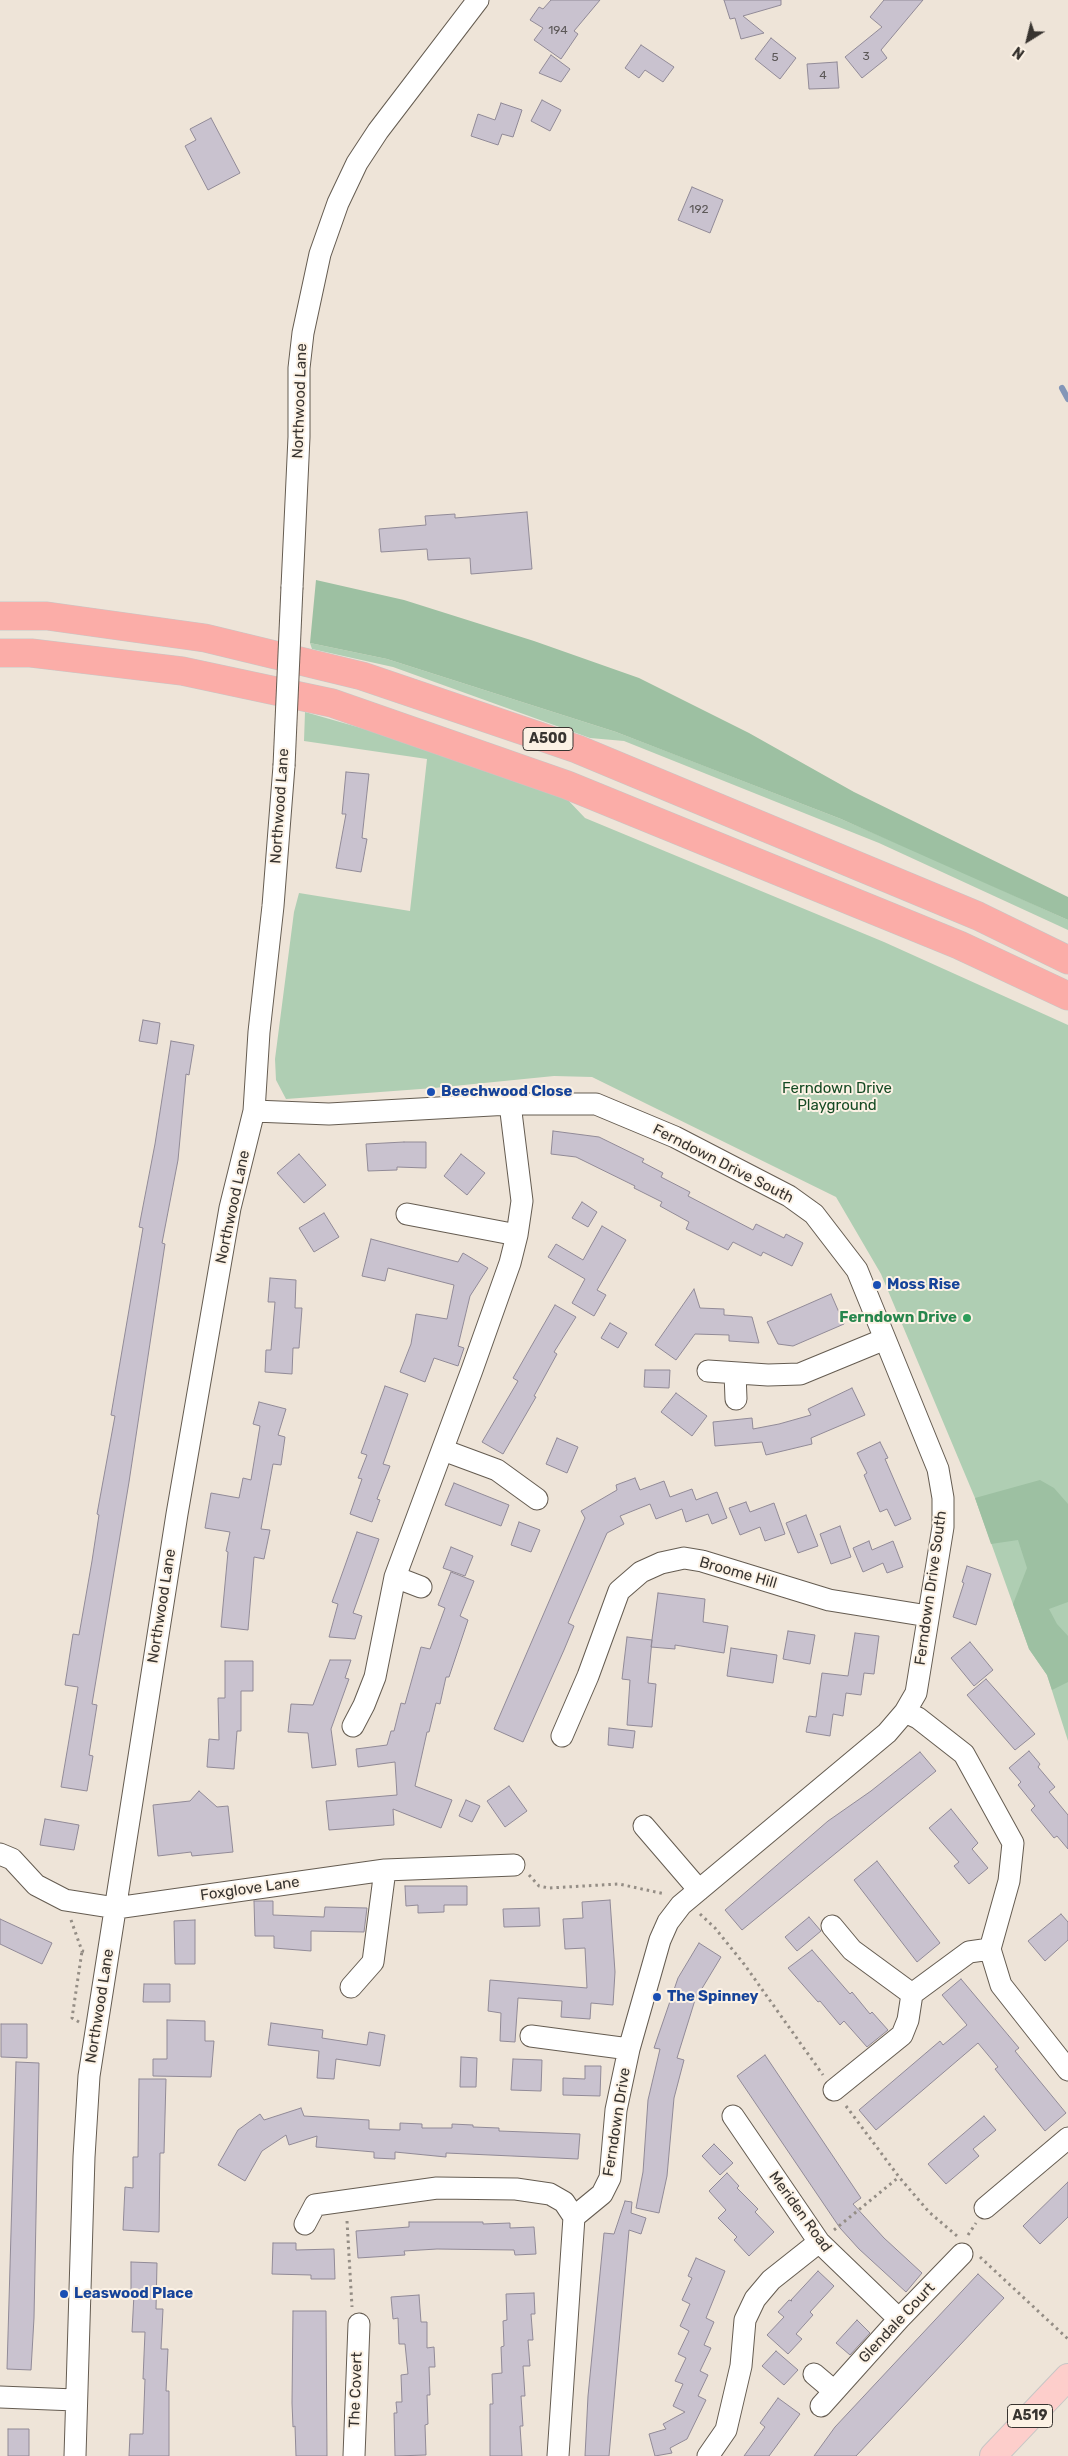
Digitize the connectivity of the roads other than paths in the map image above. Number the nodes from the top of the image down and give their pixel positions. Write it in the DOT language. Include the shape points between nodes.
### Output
graph roads {
  1 [pos="478,0"];
  2 [pos="0,616"];
  3 [pos="0,653"];
  4 [pos="1068,960"];
  5 [pos="1068,996"];
  6 [pos="510,1104"];
  7 [pos="254,1111"];
  8 [pos="407,1214"];
  9 [pos="517,1235"];
  10 [pos="886,1339"];
  11 [pos="708,1371"];
  12 [pos="735,1373"];
  13 [pos="736,1399"];
  14 [pos="443,1450"];
  15 [pos="536,1499"];
  16 [pos="395,1577"];
  17 [pos="421,1587"];
  18 [pos="928,1616"];
  19 [pos="905,1712"];
  20 [pos="353,1726"];
  21 [pos="562,1736"];
  22 [pos="644,1826"];
  23 [pos="0,1854"];
  24 [pos="514,1865"];
  25 [pos="385,1870"];
  26 [pos="699,1890"];
  27 [pos="681,1905"];
  28 [pos="116,1908"];
  29 [pos="832,1926"];
  30 [pos="990,1949"];
  31 [pos="351,1987"];
  32 [pos="912,1994"];
  33 [pos="531,2036"];
  34 [pos="629,2049"];
  35 [pos="1068,2070"];
  36 [pos="834,2090"];
  37 [pos="733,2116"];
  38 [pos="1068,2138"];
  39 [pos="985,2208"];
  40 [pos="574,2217"];
  41 [pos="305,2224"];
  42 [pos="819,2242"];
  43 [pos="968,2250"];
  44 [pos="899,2319"];
  45 [pos="359,2324"];
  46 [pos="814,2374"];
  47 [pos="1068,2377"];
  48 [pos="0,2396"];
  49 [pos="75,2400"];
  50 [pos="75,2456"];
  51 [pos="354,2456"];
  52 [pos="558,2456"];
  53 [pos="708,2456"];
  54 [pos="993,2456"];
  1 -- 7 [label="street, Northwood Lane, bridge" via="357,163 320,254 303,333 284,766"];
  2 -- 4 [label="highway, A500" via="47,616 205,638 362,676 577,749 978,916"];
  3 -- 5 [label="highway, A500" via="31,653 182,671 332,703 567,785 959,945"];
  6 -- 7 [label="street, Ferndown Drive South" via="329,1114"];
  6 -- 9 [label="street" via="522,1200"];
  6 -- 10 [label="street, Ferndown Drive South" via="596,1104 675,1136 789,1196 814,1214 857,1270"];
  7 -- 28 [label="street, Northwood Lane" via="230,1208 177,1514"];
  8 -- 9 [label="street"];
  9 -- 14 [label="street"];
  10 -- 12 [label="street" via="800,1374"];
  10 -- 18 [label="street, Ferndown Drive South" via="938,1469 943,1498 943,1527"];
  11 -- 12 [label="street"];
  12 -- 13 [label="street"];
  14 -- 15 [label="street" via="497,1470"];
  14 -- 16 [label="street"];
  16 -- 17 [label="street"];
  16 -- 20 [label="street" via="375,1676"];
  18 -- 19 [label="street, Ferndown Drive South" via="916,1693"];
  18 -- 21 [label="street, Broome Hill" via="829,1600 702,1561 684,1558 661,1563 641,1572 619,1590"];
  19 -- 26 [label="street, Ferndown Drive South" via="887,1733"];
  19 -- 30 [label="street" via="918,1718 964,1754 1013,1843 1009,1881"];
  22 -- 26 [label="street"];
  23 -- 28 [label="street, Foxglove Lane" via="12,1859 36,1885 65,1900"];
  24 -- 25 [label="street, Foxglove Lane"];
  25 -- 28 [label="street, Foxglove Lane"];
  25 -- 31 [label="street" via="373,1962"];
  26 -- 27 [label="street, Ferndown Drive South"];
  27 -- 34 [label="street, Ferndown Drive" via="660,1940"];
  28 -- 49 [label="street, Northwood Lane" via="90,2076"];
  29 -- 32 [label="street" via="852,1950"];
  30 -- 32 [label="street" via="969,1952"];
  30 -- 35 [label="street" via="1001,1985"];
  32 -- 36 [label="street" via="902,2035"];
  33 -- 34 [label="street"];
  34 -- 40 [label="street, Ferndown Drive" via="616,2110 610,2178 602,2194"];
  37 -- 42 [label="street, Meriden Road"];
  38 -- 39 [label="street"];
  40 -- 41 [label="street" via="564,2202 550,2194 516,2189 437,2188 315,2205"];
  40 -- 52 [label="street"];
  42 -- 44 [label="street, Meriden Road"];
  42 -- 53 [label="street" via="771,2280 755,2299 745,2320 741,2366 726,2430"];
  43 -- 44 [label="street, Glendale Court"];
  44 -- 46 [label="street, Glendale Court" via="827,2399"];
  45 -- 51 [label="street, The Covert"];
  47 -- 54 [label="main road, A519"];
  48 -- 49 [label="street"];
  49 -- 50 [label="street, Northwood Lane"];
}
